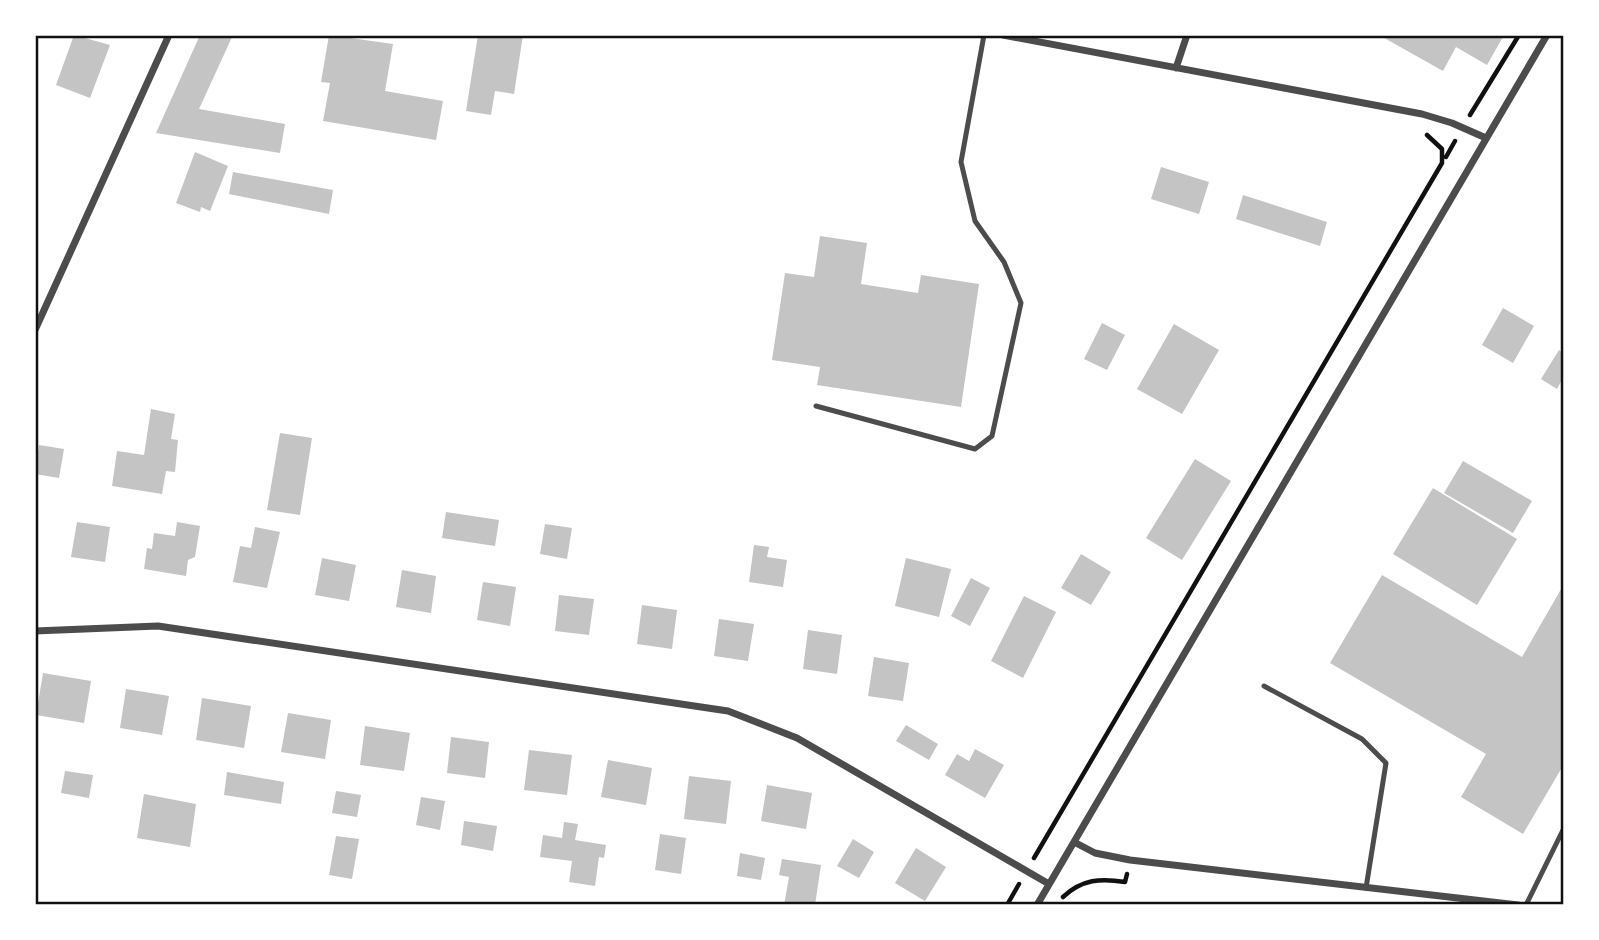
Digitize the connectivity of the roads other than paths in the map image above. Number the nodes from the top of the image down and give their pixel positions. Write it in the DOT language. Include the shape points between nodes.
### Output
graph roads {
  1 [pos="169,35"];
  2 [pos="984,35"];
  3 [pos="1003,35"];
  4 [pos="1187,35"];
  5 [pos="1547,35"];
  6 [pos="1176,68"];
  7 [pos="1486,138"];
  8 [pos="35,330"];
  9 [pos="816,406"];
  10 [pos="35,631"];
  11 [pos="1264,686"];
  12 [pos="1564,828"];
  13 [pos="1074,842"];
  14 [pos="1049,884"];
  15 [pos="1366,888"];
  16 [pos="1037,905"];
  17 [pos="1517,905"];
  18 [pos="1526,905"];
  1 -- 8 [label="street"];
  2 -- 9 [label="lane" via="961,162 975,221 1004,262 1021,303 992,436 975,449"];
  3 -- 6 [label="street"];
  4 -- 6 [label="street"];
  5 -- 7 [label="street"];
  6 -- 7 [label="street" via="1422,114"];
  7 -- 13 [label="street"];
  10 -- 14 [label="street" via="158,626 727,711 797,738"];
  11 -- 15 [label="lane" via="1362,740 1387,763"];
  12 -- 18 [label="lane"];
  13 -- 14 [label="street"];
  13 -- 15 [label="street" via="1095,853 1130,860"];
  14 -- 16 [label="street"];
  15 -- 17 [label="street"];
}
